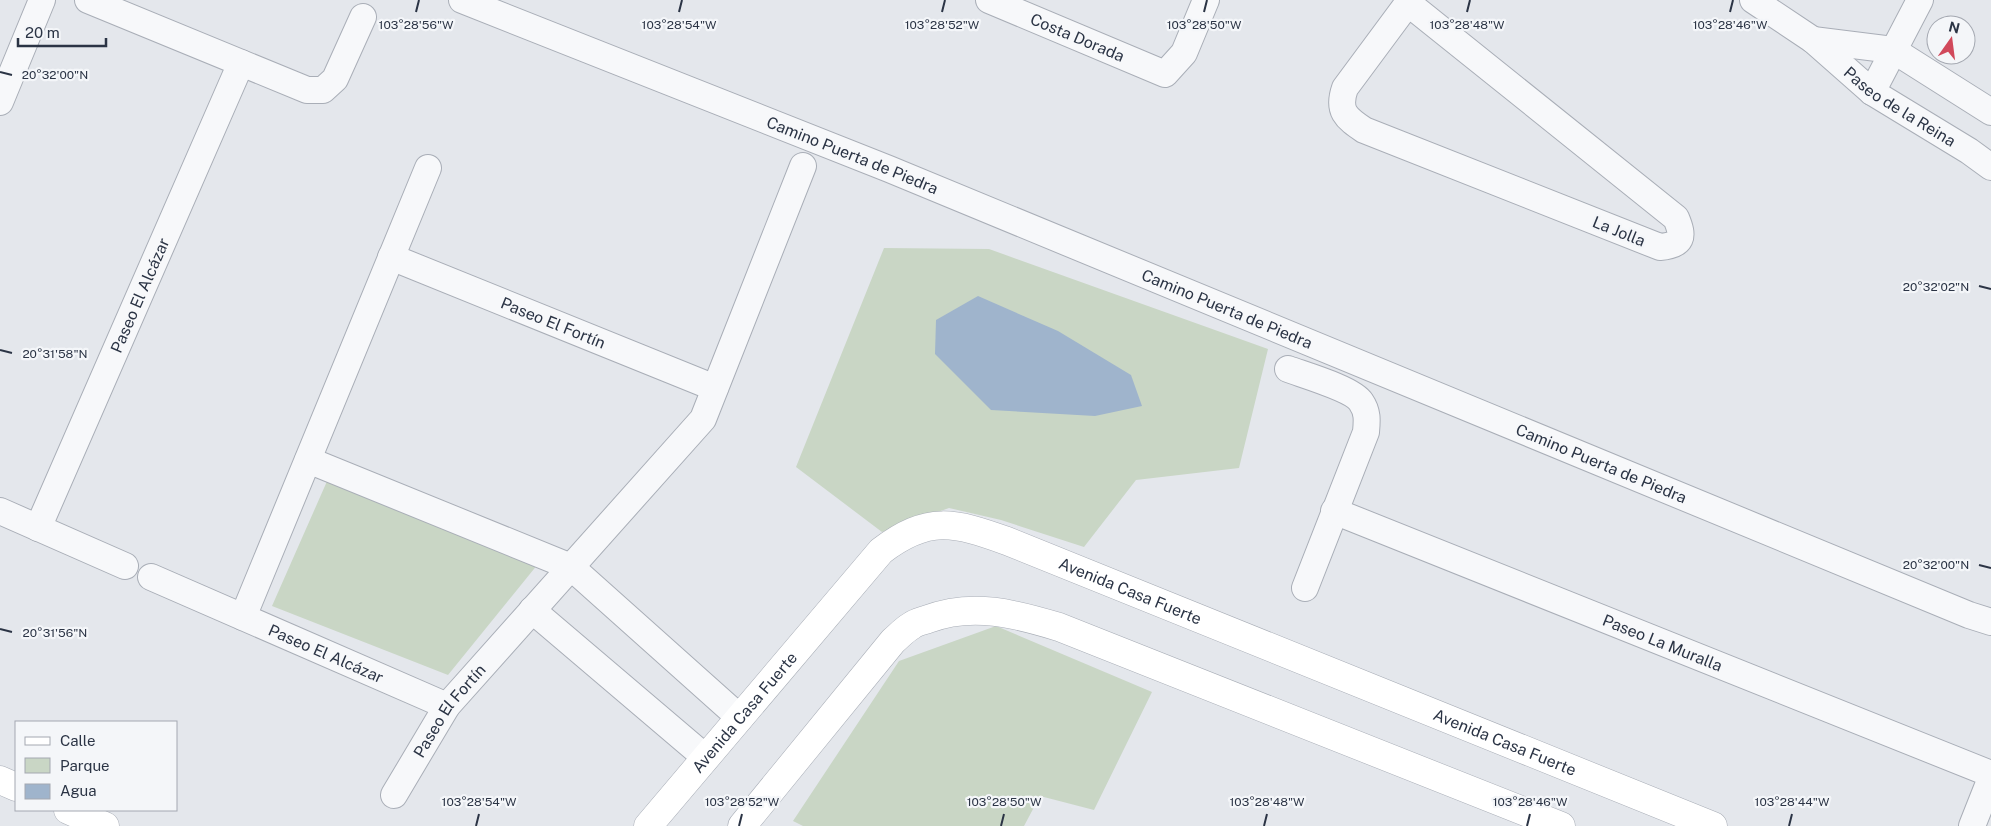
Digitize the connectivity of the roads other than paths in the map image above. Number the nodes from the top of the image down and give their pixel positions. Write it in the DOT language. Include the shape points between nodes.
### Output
graph roads {
  1 [pos="42,0"];
  2 [pos="88,0"];
  3 [pos="462,0"];
  4 [pos="1206,0"];
  5 [pos="1753,0"];
  6 [pos="1920,0"];
  7 [pos="994,1"];
  8 [pos="1409,2"];
  9 [pos="363,17"];
  10 [pos="1813,40"];
  11 [pos="1893,50"];
  12 [pos="242,63"];
  13 [pos="1872,92"];
  14 [pos="0,102"];
  15 [pos="1991,112"];
  16 [pos="803,166"];
  17 [pos="1991,167"];
  18 [pos="428,168"];
  19 [pos="391,257"];
  20 [pos="1288,369"];
  21 [pos="715,388"];
  22 [pos="308,460"];
  23 [pos="1334,511"];
  24 [pos="0,512"];
  25 [pos="38,528"];
  26 [pos="125,566"];
  27 [pos="571,567"];
  28 [pos="151,577"];
  29 [pos="1305,588"];
  30 [pos="532,610"];
  31 [pos="243,617"];
  32 [pos="1991,622"];
  33 [pos="447,706"];
  34 [pos="740,718"];
  35 [pos="706,758"];
  36 [pos="1991,774"];
  37 [pos="1991,778"];
  38 [pos="0,780"];
  39 [pos="15,787"];
  40 [pos="394,795"];
  41 [pos="70,811"];
  42 [pos="105,826"];
  43 [pos="648,826"];
  44 [pos="742,826"];
  45 [pos="1561,826"];
  46 [pos="1713,826"];
  47 [pos="1972,826"];
  1 -- 14 [label="street"];
  2 -- 12 [label="street"];
  3 -- 32 [label="street, Camino Puerta de Piedra" via="889,168"];
  4 -- 7 [label="street, Costa Dorada" via="1184,53 1165,74"];
  5 -- 10 [label="street, Paseo de la Reina"];
  6 -- 11 [label="street"];
  8 -- 8 [label="street, La Jolla" via="1345,88 1341,99 1343,111 1351,121 1364,130 1660,247 1673,246 1679,241 1681,234 1676,218"];
  9 -- 12 [label="street" via="335,79 323,90 307,90"];
  10 -- 11 [label="street, Paseo de la Reina"];
  10 -- 13 [label="street, Paseo de la Reina"];
  11 -- 13 [label="street"];
  11 -- 15 [label="street, Paseo de la Reina"];
  12 -- 25 [label="street, Paseo El Alcázar"];
  13 -- 17 [label="street, Paseo de la Reina"];
  16 -- 21 [label="street, Paseo El Fortín"];
  18 -- 19 [label="street"];
  19 -- 21 [label="street, Paseo El Fortín"];
  19 -- 22 [label="street"];
  20 -- 23 [label="street" via="1348,392 1361,401 1367,416 1366,432"];
  21 -- 27 [label="street, Paseo El Fortín" via="703,419"];
  22 -- 27 [label="street"];
  22 -- 31 [label="street"];
  23 -- 29 [label="street"];
  23 -- 36 [label="street, Paseo La Muralla"];
  24 -- 25 [label="street"];
  25 -- 26 [label="street"];
  27 -- 30 [label="street, Paseo El Fortín"];
  27 -- 34 [label="street"];
  28 -- 31 [label="street, Paseo El Alcázar"];
  30 -- 33 [label="street, Paseo El Fortín"];
  30 -- 35 [label="street"];
  31 -- 33 [label="street, Paseo El Alcázar"];
  33 -- 40 [label="street, Paseo El Fortín"];
  34 -- 35 [label="street, Avenida Casa Fuerte"];
  34 -- 46 [label="street, Avenida Casa Fuerte" via="880,551 900,536 943,524 974,529 1007,541"];
  35 -- 43 [label="street, Avenida Casa Fuerte"];
  37 -- 47 [label="street"];
  38 -- 39 [label="street"];
  41 -- 42 [label="street"];
  44 -- 45 [label="street" via="893,641 912,625 961,610 991,610 1059,628"];
}
